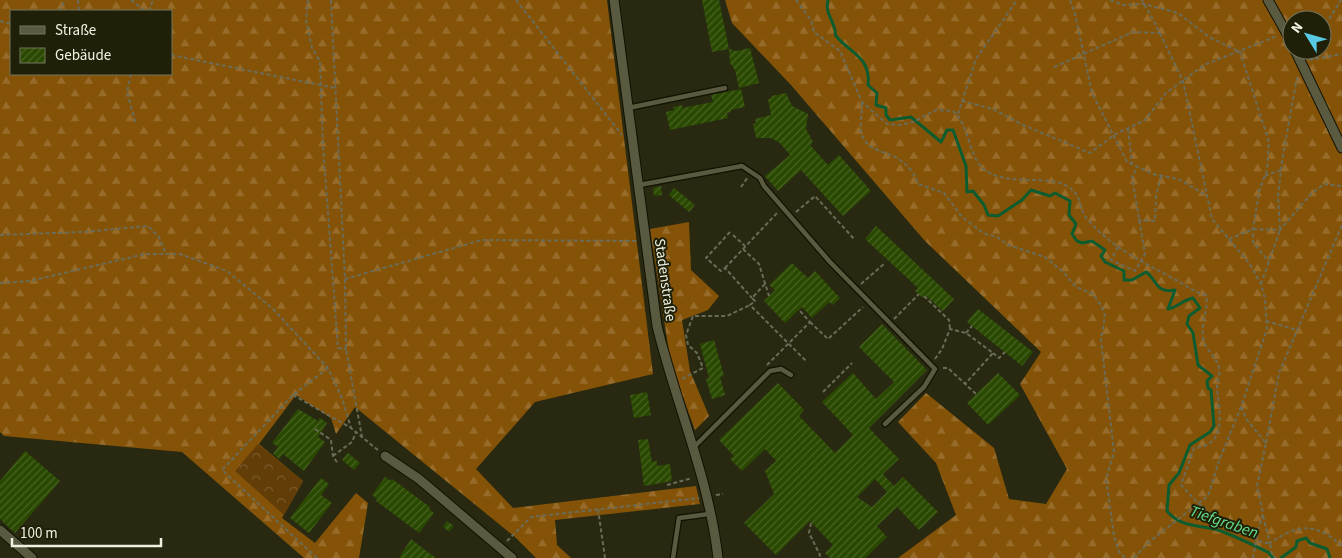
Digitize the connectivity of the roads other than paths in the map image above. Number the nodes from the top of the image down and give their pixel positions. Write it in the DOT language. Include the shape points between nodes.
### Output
graph roads {
  1 [pos="614,0"];
  2 [pos="1268,0"];
  3 [pos="1282,25"];
  4 [pos="1301,60"];
  5 [pos="726,88"];
  6 [pos="628,108"];
  7 [pos="1342,148"];
  8 [pos="638,185"];
  9 [pos="791,375"];
  10 [pos="886,424"];
  11 [pos="693,448"];
  12 [pos="386,456"];
  13 [pos="709,514"];
  14 [pos="0,530"];
  15 [pos="32,558"];
  16 [pos="512,558"];
  17 [pos="673,558"];
  18 [pos="718,558"];
  1 -- 6 [label="street, Stadenstraße"];
  2 -- 3 [label="street"];
  4 -- 7 [label="street"];
  5 -- 6 [label="lane"];
  6 -- 8 [label="street, Stadenstraße"];
  8 -- 10 [label="lane" via="742,166 760,178 856,289 935,369 924,387"];
  8 -- 11 [label="street, Stadenstraße" via="657,326"];
  9 -- 11 [label="lane" via="781,369 770,371"];
  11 -- 13 [label="street, Stadenstraße"];
  12 -- 16 [label="street" via="419,479"];
  13 -- 17 [label="lane" via="679,518"];
  13 -- 18 [label="street, Stadenstraße"];
  14 -- 15 [label="street"];
}
